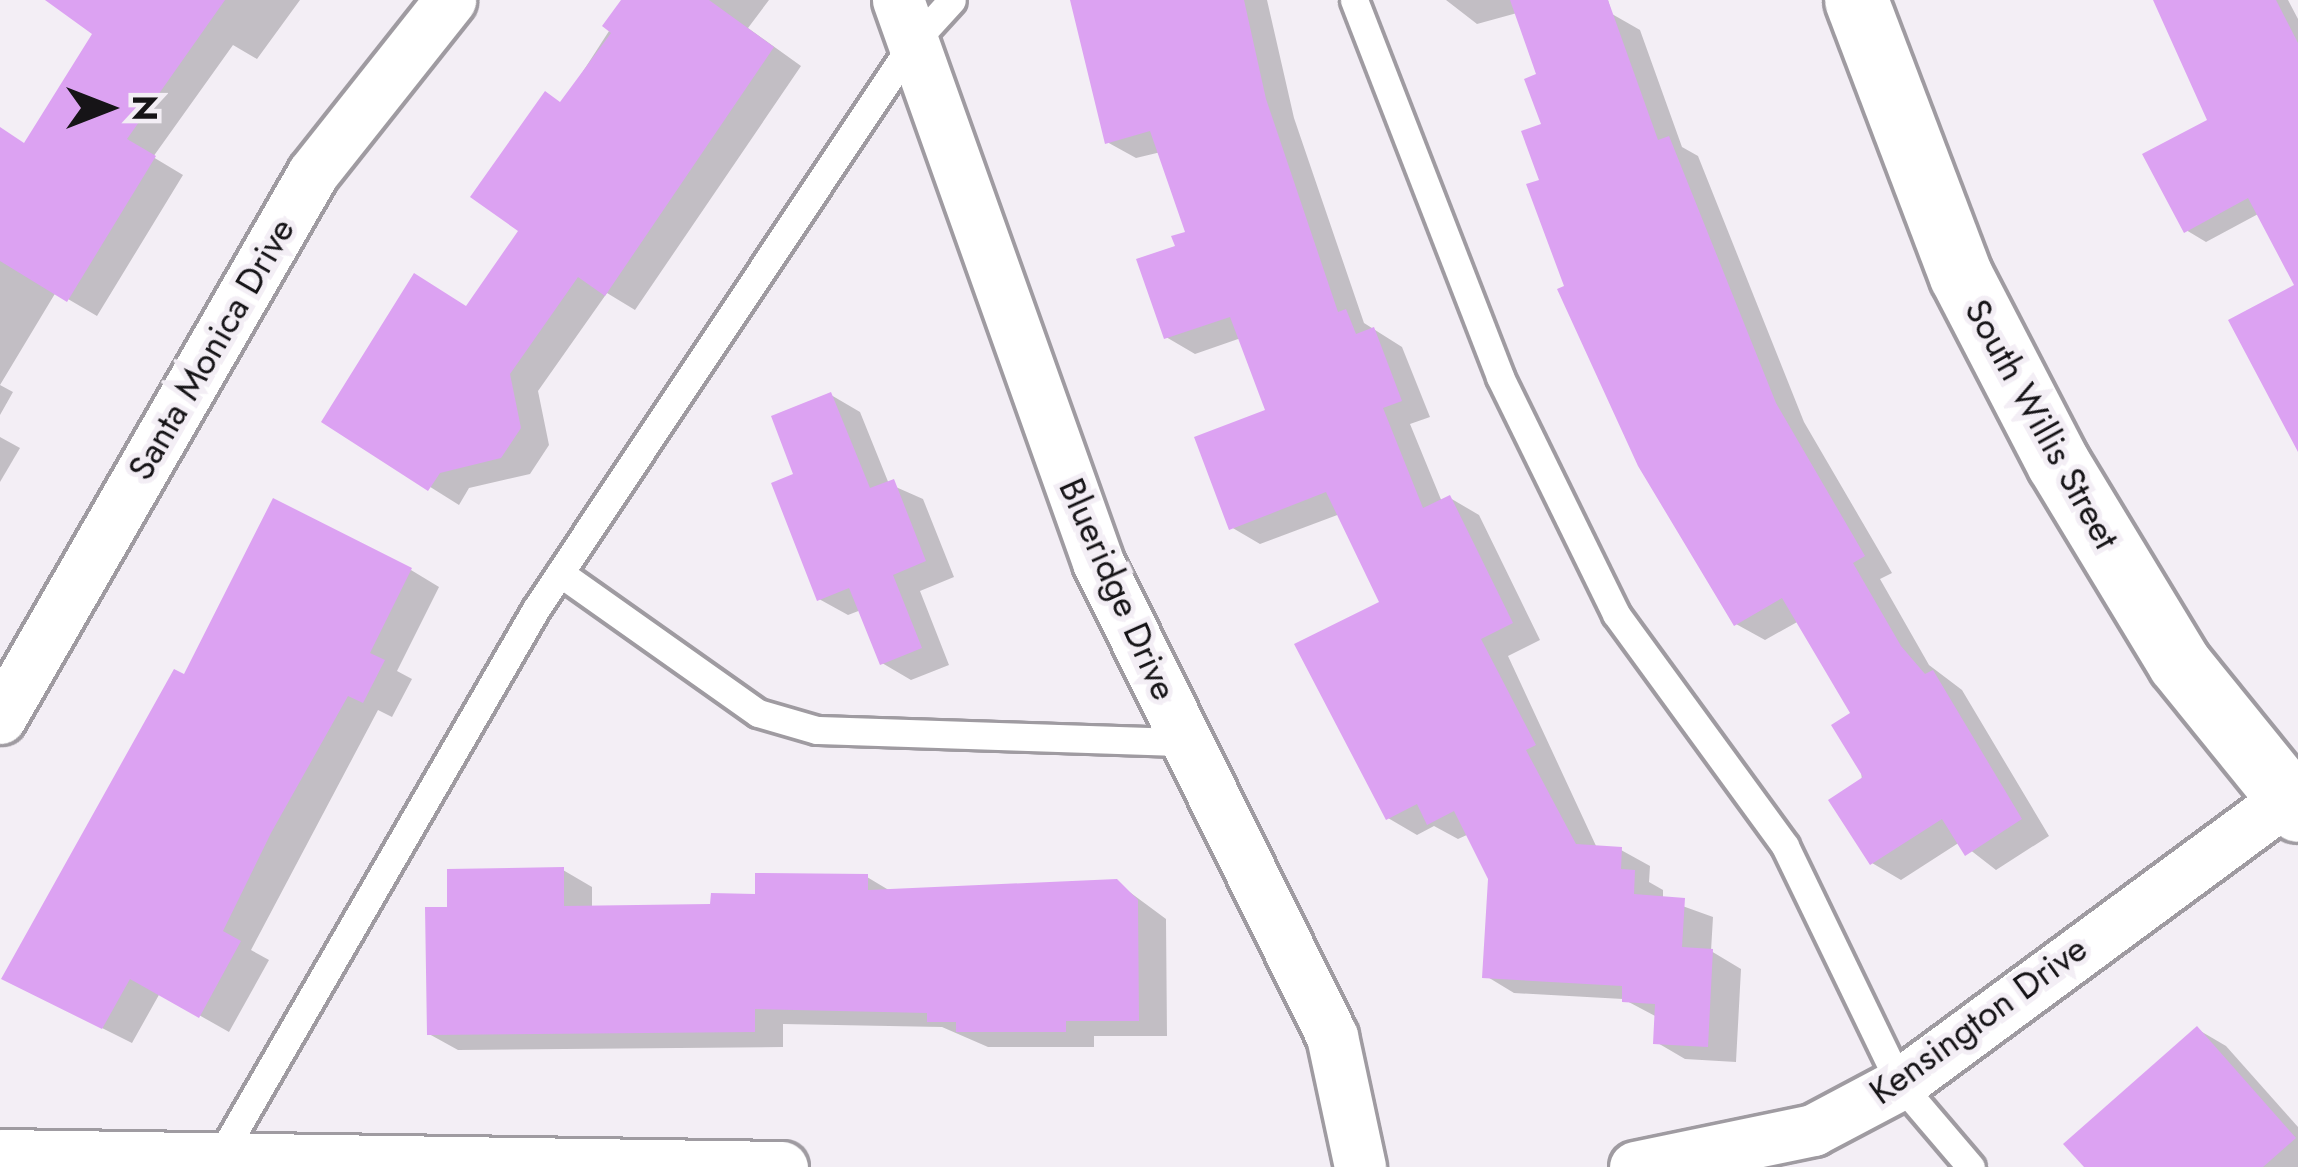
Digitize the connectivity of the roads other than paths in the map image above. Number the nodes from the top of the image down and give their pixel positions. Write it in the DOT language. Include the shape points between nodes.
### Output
graph roads {
  1 [pos="450,0"];
  2 [pos="952,0"];
  3 [pos="1354,0"];
  4 [pos="1856,0"];
  5 [pos="905,22"];
  6 [pos="560,573"];
  7 [pos="0,718"];
  8 [pos="1187,742"];
  9 [pos="2293,804"];
  10 [pos="1900,1084"];
  11 [pos="0,1155"];
  12 [pos="219,1158"];
  13 [pos="782,1167"];
  14 [pos="1360,1167"];
  15 [pos="1635,1167"];
  16 [pos="1971,1167"];
  1 -- 7 [label="street, Santa Monica Drive" via="313,173"];
  2 -- 5 [label="lane"];
  3 -- 10 [label="lane" via="1500,376 1616,614 1785,846"];
  4 -- 9 [label="street, South Willis Street" via="1961,276 2058,463 2179,663"];
  5 -- 6 [label="lane"];
  5 -- 8 [label="street, Blueridge Drive" via="1098,562"];
  6 -- 8 [label="lane" via="758,713 817,730"];
  6 -- 12 [label="lane"];
  8 -- 14 [label="street, Blueridge Drive" via="1332,1036"];
  9 -- 10 [label="street, Kensington Drive"];
  10 -- 15 [label="street, Kensington Drive" via="1814,1130"];
  10 -- 16 [label="lane"];
  11 -- 12 [label="street"];
  12 -- 13 [label="street"];
}
